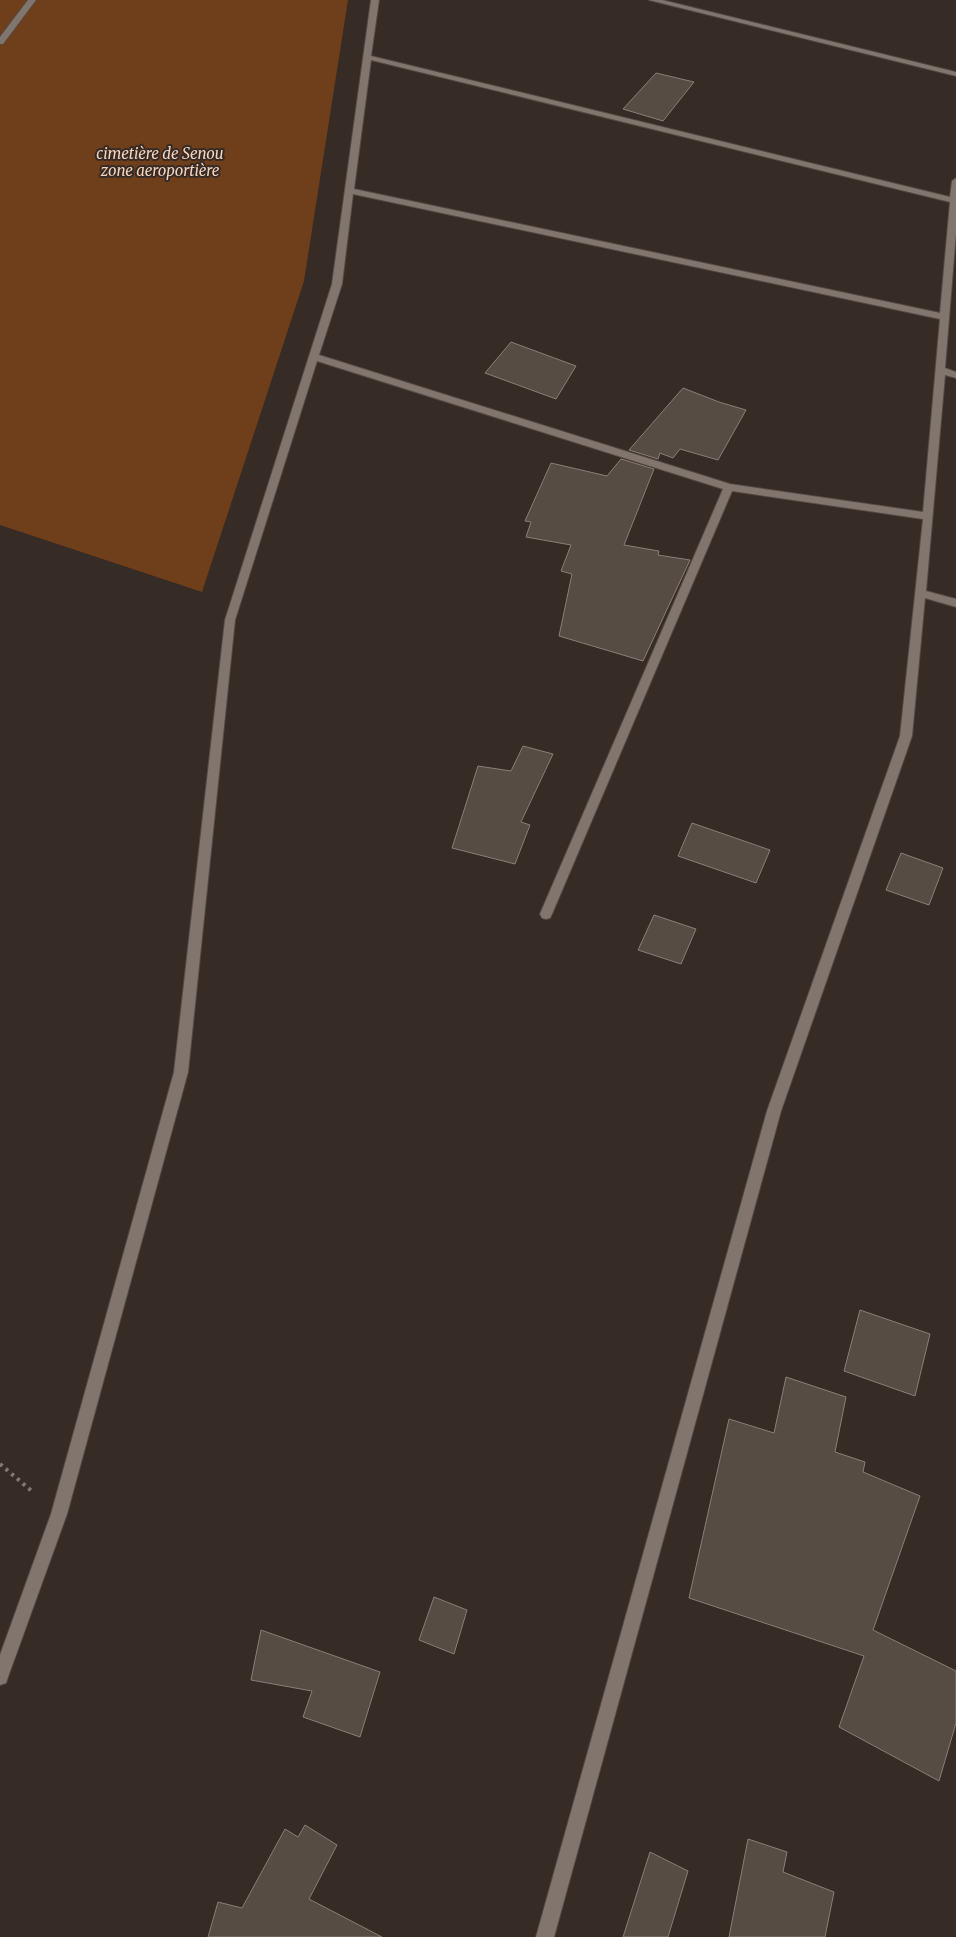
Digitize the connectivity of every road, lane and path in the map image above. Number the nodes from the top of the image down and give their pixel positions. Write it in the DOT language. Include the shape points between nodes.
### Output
graph roads {
  1 [pos="32,0"];
  2 [pos="374,0"];
  3 [pos="653,0"];
  4 [pos="0,42"];
  5 [pos="367,57"];
  6 [pos="956,74"];
  7 [pos="956,181"];
  8 [pos="349,192"];
  9 [pos="955,201"];
  10 [pos="944,317"];
  11 [pos="314,358"];
  12 [pos="940,370"];
  13 [pos="956,375"];
  14 [pos="729,487"];
  15 [pos="928,516"];
  16 [pos="920,592"];
  17 [pos="956,603"];
  18 [pos="546,914"];
  19 [pos="0,1464"];
  20 [pos="60,1514"];
  21 [pos="0,1677"];
  22 [pos="545,1937"];
  1 -- 4 [label="street"];
  2 -- 5 [label="street"];
  3 -- 6 [label="street"];
  5 -- 8 [label="street"];
  5 -- 9 [label="street"];
  7 -- 9 [label="street"];
  8 -- 10 [label="street"];
  8 -- 11 [label="street" via="337,284"];
  9 -- 10 [label="street"];
  10 -- 12 [label="street"];
  11 -- 14 [label="street"];
  11 -- 20 [label="street" via="230,620 181,1072"];
  12 -- 13 [label="street"];
  12 -- 15 [label="street"];
  14 -- 15 [label="street"];
  14 -- 18 [label="street"];
  15 -- 16 [label="street"];
  16 -- 17 [label="street"];
  16 -- 22 [label="street" via="906,736 774,1111"];
  19 -- 20 [label="path"];
  20 -- 21 [label="street"];
}
